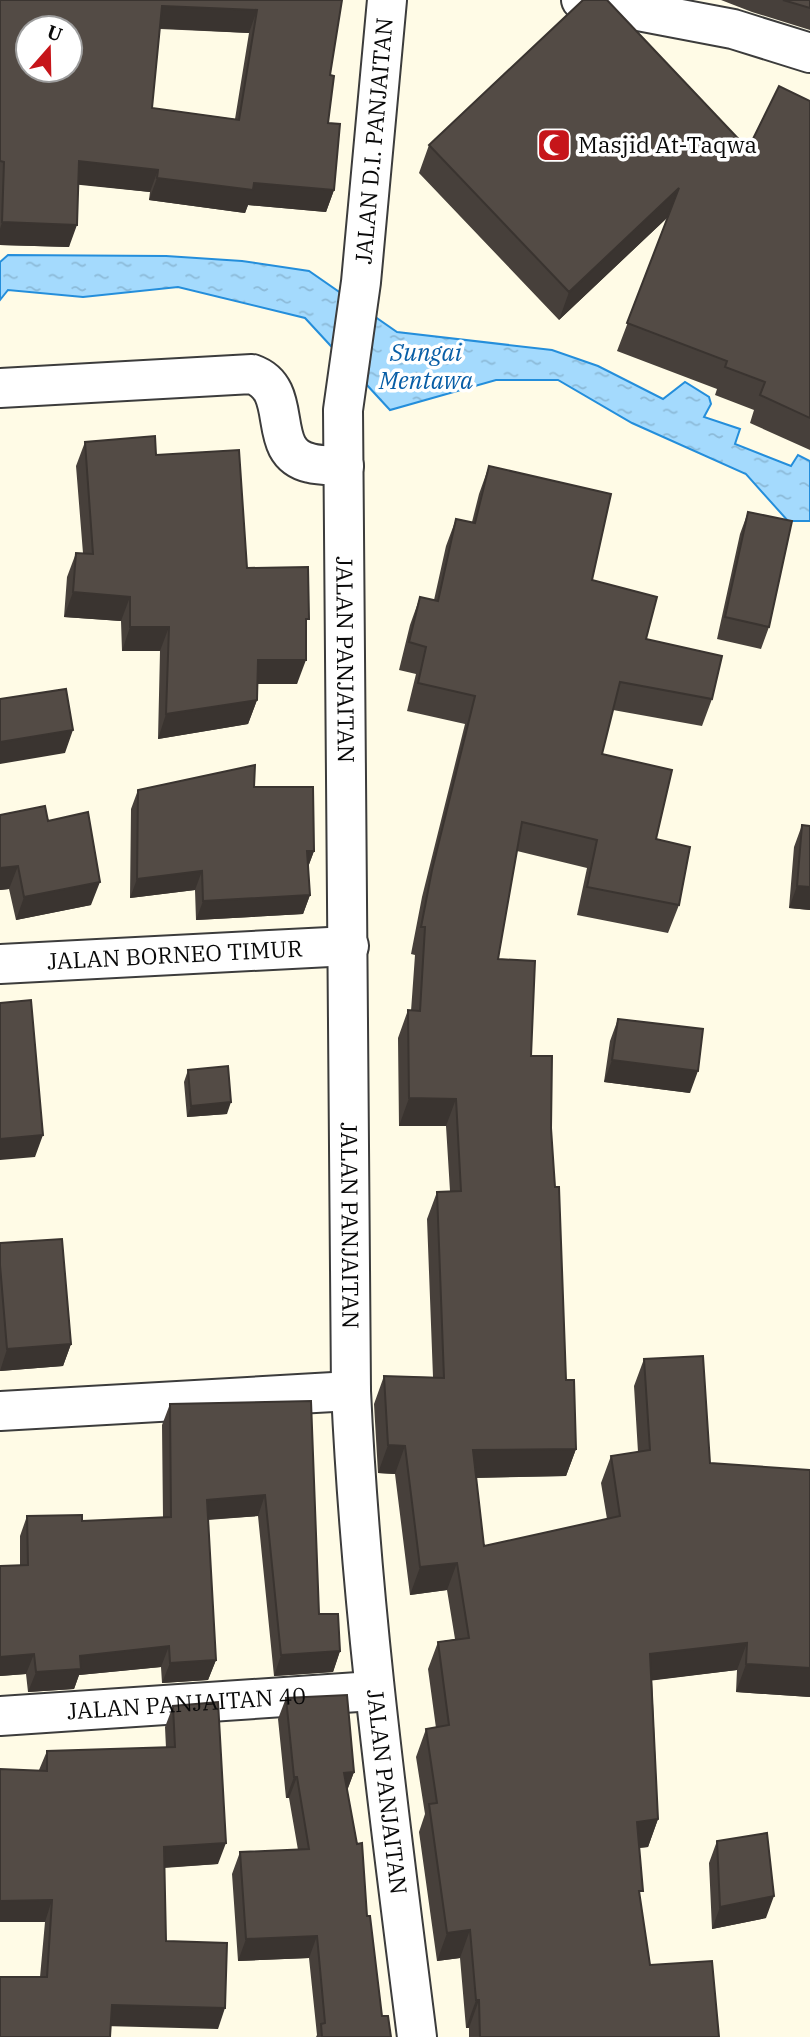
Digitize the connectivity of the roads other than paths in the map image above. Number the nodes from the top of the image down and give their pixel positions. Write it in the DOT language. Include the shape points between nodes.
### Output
graph roads {
  1 [pos="387,0"];
  2 [pos="581,0"];
  3 [pos="810,53"];
  4 [pos="0,388"];
  5 [pos="343,410"];
  6 [pos="344,466"];
  7 [pos="349,946"];
  8 [pos="0,964"];
  9 [pos="351,1391"];
  10 [pos="0,1411"];
  11 [pos="373,1691"];
  12 [pos="0,1716"];
  13 [pos="417,2037"];
  1 -- 5 [label="street, JALAN D.I. PANJAITAN" via="361,282"];
  2 -- 3 [label="street" via="733,29"];
  4 -- 6 [label="street" via="252,374 268,381 274,390 285,445 296,457 309,463"];
  5 -- 6 [label="street, JALAN PANJAITAN"];
  6 -- 7 [label="street, JALAN PANJAITAN"];
  7 -- 8 [label="street, JALAN BORNEO TIMUR"];
  7 -- 9 [label="street, JALAN PANJAITAN"];
  9 -- 10 [label="street"];
  9 -- 11 [label="street, JALAN PANJAITAN"];
  11 -- 12 [label="street, JALAN PANJAITAN 40"];
  11 -- 13 [label="street, JALAN PANJAITAN"];
}
